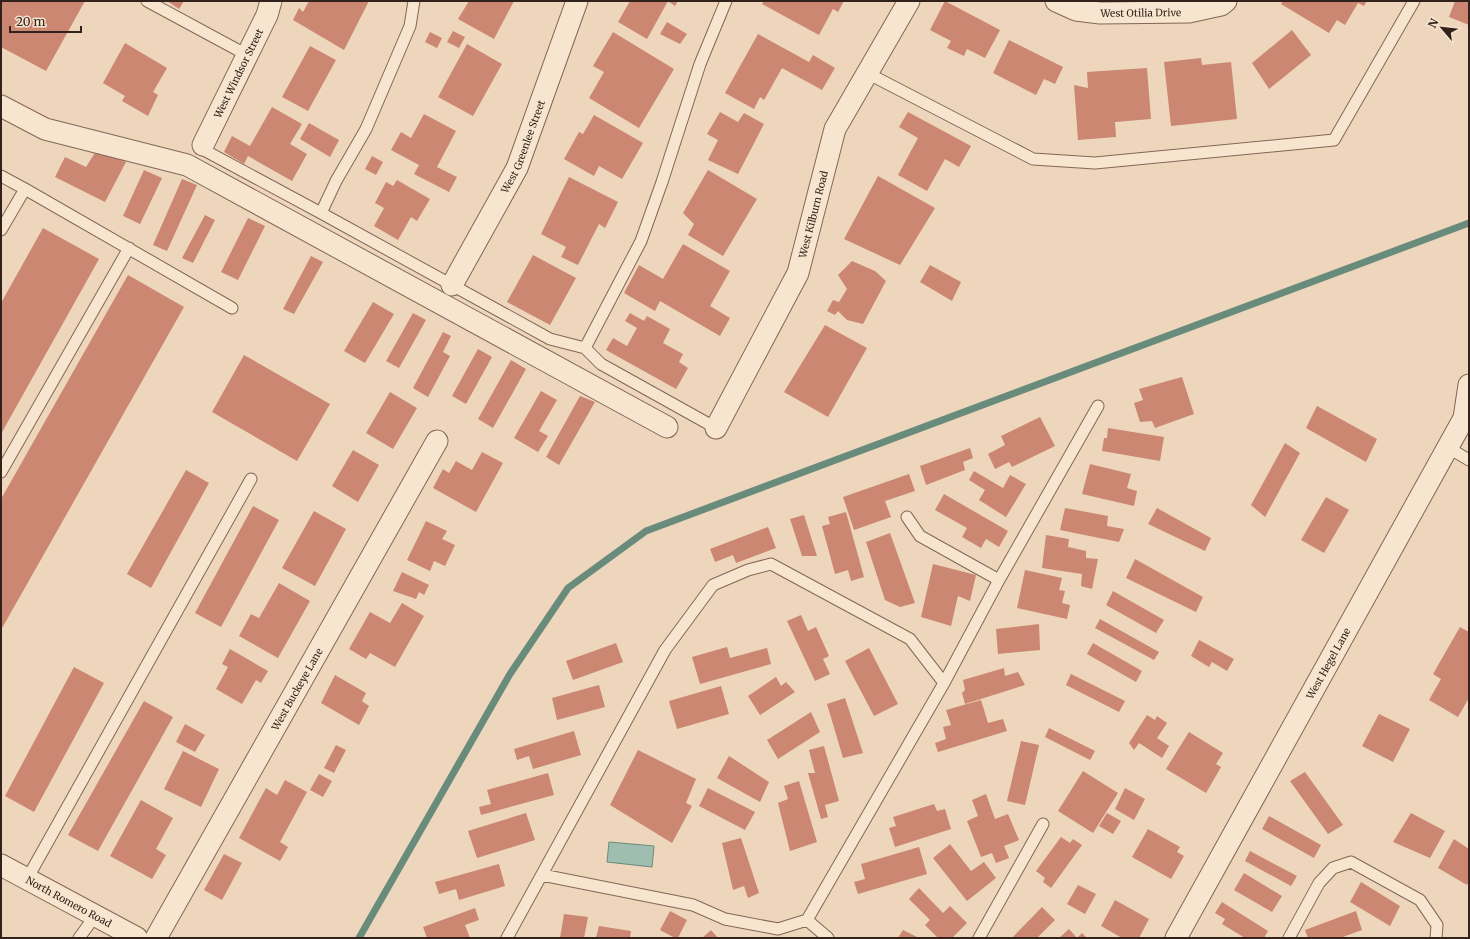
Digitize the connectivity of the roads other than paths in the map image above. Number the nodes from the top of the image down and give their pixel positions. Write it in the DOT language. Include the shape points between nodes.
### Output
graph roads {
  1 [pos="147,1"];
  2 [pos="271,1"];
  3 [pos="414,1"];
  4 [pos="577,1"];
  5 [pos="726,1"];
  6 [pos="909,1"];
  7 [pos="1226,1"];
  8 [pos="1414,1"];
  9 [pos="1066,3"];
  10 [pos="248,55"];
  11 [pos="867,73"];
  12 [pos="1,106"];
  13 [pos="203,145"];
  14 [pos="1,176"];
  15 [pos="25,189"];
  16 [pos="321,212"];
  17 [pos="1,230"];
  18 [pos="128,248"];
  19 [pos="452,285"];
  20 [pos="232,308"];
  21 [pos="585,348"];
  22 [pos="1469,386"];
  23 [pos="1098,406"];
  24 [pos="667,427"];
  25 [pos="716,428"];
  26 [pos="437,441"];
  27 [pos="1448,447"];
  28 [pos="1469,460"];
  29 [pos="1,472"];
  30 [pos="251,479"];
  31 [pos="907,517"];
  32 [pos="1000,580"];
  33 [pos="944,683"];
  34 [pos="1043,824"];
  35 [pos="1,865"];
  36 [pos="542,875"];
  37 [pos="27,879"];
  38 [pos="95,916"];
  39 [pos="807,920"];
  40 [pos="79,938"];
  41 [pos="137,938"];
  42 [pos="156,938"];
  43 [pos="507,938"];
  44 [pos="828,938"];
  45 [pos="980,938"];
  46 [pos="1176,938"];
  47 [pos="1289,938"];
  48 [pos="1436,938"];
  1 -- 10 [label="lane"];
  2 -- 10 [label="street, West Windsor Street"];
  3 -- 16 [label="lane" via="410,26 366,128"];
  4 -- 19 [label="street, West Greenlee Street" via="517,168"];
  5 -- 21 [label="lane" via="700,64 641,241"];
  6 -- 11 [label="street, West Kilburn Road"];
  7 -- 9 [label="street, West Otilia Drive" via="1221,5 1189,12 1100,13 1076,10"];
  8 -- 11 [label="lane" via="1334,140 1094,164 1033,159"];
  10 -- 13 [label="street, West Windsor Street"];
  11 -- 25 [label="street, West Kilburn Road" via="835,129 798,273"];
  12 -- 24 [label="street" via="45,129 187,165"];
  13 -- 16 [label="lane" via="202,149"];
  14 -- 15 [label="lane"];
  15 -- 17 [label="lane"];
  15 -- 18 [label="lane"];
  16 -- 19 [label="lane"];
  18 -- 20 [label="lane"];
  18 -- 29 [label="lane"];
  19 -- 21 [label="lane" via="550,340"];
  21 -- 25 [label="lane" via="600,364"];
  22 -- 27 [label="street, West Hegel Lane" via="1464,418"];
  23 -- 32 [label="lane"];
  26 -- 42 [label="street, West Buckeye Lane"];
  27 -- 28 [label="lane"];
  27 -- 46 [label="street, West Hegel Lane"];
  30 -- 37 [label="lane"];
  31 -- 32 [label="lane" via="920,536"];
  32 -- 33 [label="lane"];
  33 -- 36 [label="lane" via="910,639 772,564 748,570 713,585 664,650"];
  33 -- 39 [label="lane"];
  34 -- 45 [label="lane"];
  35 -- 37 [label="street, North Romero Road"];
  36 -- 39 [label="lane" via="693,904 725,919 778,929"];
  36 -- 43 [label="lane"];
  37 -- 38 [label="street, North Romero Road"];
  38 -- 40 [label="lane"];
  38 -- 41 [label="street, North Romero Road"];
  39 -- 44 [label="lane"];
  47 -- 48 [label="lane" via="1319,883 1333,868 1351,862 1420,900 1437,925"];
}
